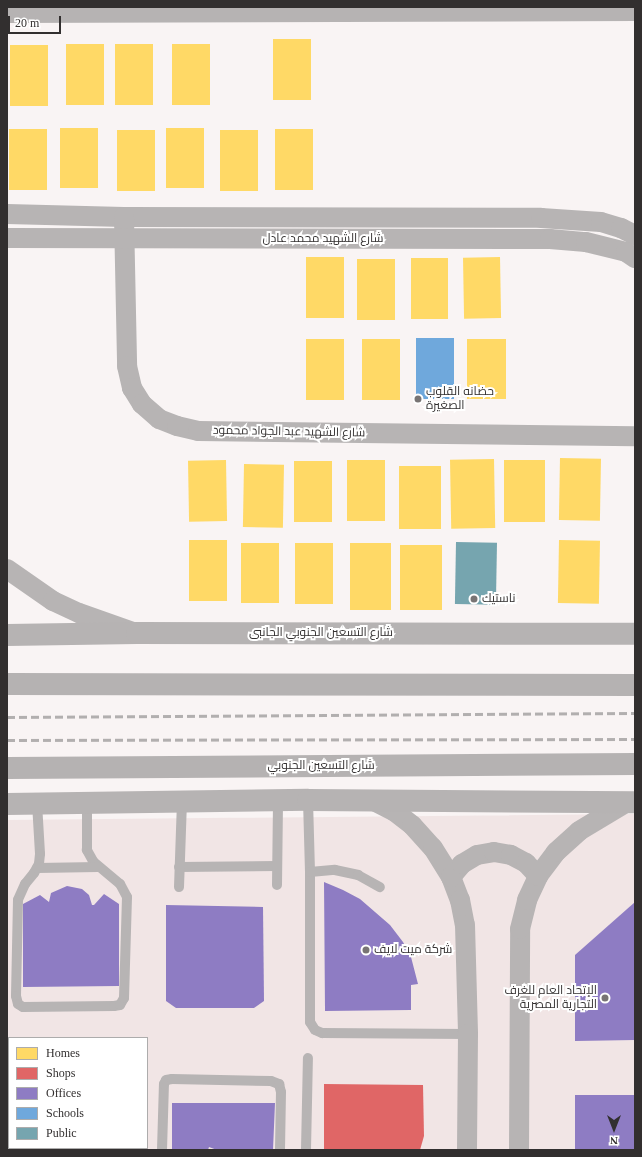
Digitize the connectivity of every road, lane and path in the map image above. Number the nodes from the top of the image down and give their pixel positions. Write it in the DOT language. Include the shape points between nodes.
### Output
graph roads {
  1 [pos="635,10"];
  2 [pos="7,12"];
  3 [pos="7,214"];
  4 [pos="124,217"];
  5 [pos="394,217"];
  6 [pos="635,235"];
  7 [pos="7,238"];
  8 [pos="125,238"];
  9 [pos="395,239"];
  10 [pos="635,258"];
  11 [pos="635,436"];
  12 [pos="7,569"];
  13 [pos="137,633"];
  14 [pos="635,634"];
  15 [pos="7,635"];
  16 [pos="7,684"];
  17 [pos="635,685"];
  18 [pos="635,764"];
  19 [pos="7,768"];
  20 [pos="278,800"];
  21 [pos="308,800"];
  22 [pos="374,801"];
  23 [pos="182,802"];
  24 [pos="631,802"];
  25 [pos="37,803"];
  26 [pos="87,803"];
  27 [pos="7,804"];
  28 [pos="277,866"];
  29 [pos="98,867"];
  30 [pos="179,867"];
  31 [pos="37,868"];
  32 [pos="310,872"];
  33 [pos="538,876"];
  34 [pos="451,877"];
  35 [pos="277,885"];
  36 [pos="179,887"];
  37 [pos="380,887"];
  38 [pos="468,1034"];
  39 [pos="308,1058"];
  40 [pos="162,1150"];
  41 [pos="280,1150"];
  42 [pos="306,1150"];
  43 [pos="467,1150"];
  44 [pos="519,1150"];
  1 -- 2 [label="street"];
  3 -- 4 [label="street, شارع الشهيد محمد عادل"];
  4 -- 5 [label="street, شارع الشهيد محمد عادل"];
  4 -- 8 [label="street, شارع الشهيد عبد الجواد محمود"];
  5 -- 6 [label="street, شارع الشهيد محمد عادل" via="534,217 601,222"];
  5 -- 9 [label="street"];
  7 -- 8 [label="street, شارع الشهيد محمد عادل"];
  8 -- 9 [label="street, شارع الشهيد محمد عادل"];
  8 -- 11 [label="street, شارع الشهيد عبد الجواد محمود" via="127,366 132,388 142,404 159,419 177,426 198,431"];
  9 -- 10 [label="street, شارع الشهيد محمد عادل" via="570,240 626,252"];
  12 -- 13 [label="street" via="54,601 79,613"];
  13 -- 14 [label="street, شارع التسعين الجنوبي الجانبى"];
  13 -- 15 [label="street, شارع التسعين الجنوبي الجانبى"];
  16 -- 17 [label="highway"];
  18 -- 19 [label="highway, شارع التسعين الجنوبي"];
  20 -- 21 [label="street"];
  20 -- 23 [label="street"];
  20 -- 28 [label="lane"];
  21 -- 22 [label="street"];
  21 -- 32 [label="lane"];
  22 -- 24 [label="street"];
  22 -- 34 [label="street" via="394,811 412,825 433,848"];
  23 -- 26 [label="street"];
  23 -- 30 [label="lane"];
  24 -- 33 [label="street" via="579,831 556,852"];
  25 -- 26 [label="street"];
  25 -- 27 [label="street"];
  25 -- 31 [label="lane" via="40,854"];
  26 -- 29 [label="lane" via="87,850"];
  28 -- 30 [label="lane"];
  28 -- 35 [label="lane"];
  29 -- 31 [label="lane"];
  29 -- 31 [label="lane" via="120,884 127,897 124,998 120,1005 114,1006 23,1007 18,1004 18,900 25,884"];
  30 -- 36 [label="lane"];
  32 -- 37 [label="lane" via="334,870 358,875"];
  32 -- 38 [label="lane" via="310,1022 315,1030 322,1034"];
  33 -- 34 [label="street" via="526,863 511,854 494,852 477,855 462,864"];
  33 -- 44 [label="street" via="527,900 520,929"];
  34 -- 38 [label="street" via="460,900 465,925"];
  38 -- 43 [label="street"];
  39 -- 42 [label="lane"];
  40 -- 41 [label="lane" via="164,1084 166,1080 172,1079 271,1081 279,1084 282,1092"];
}
